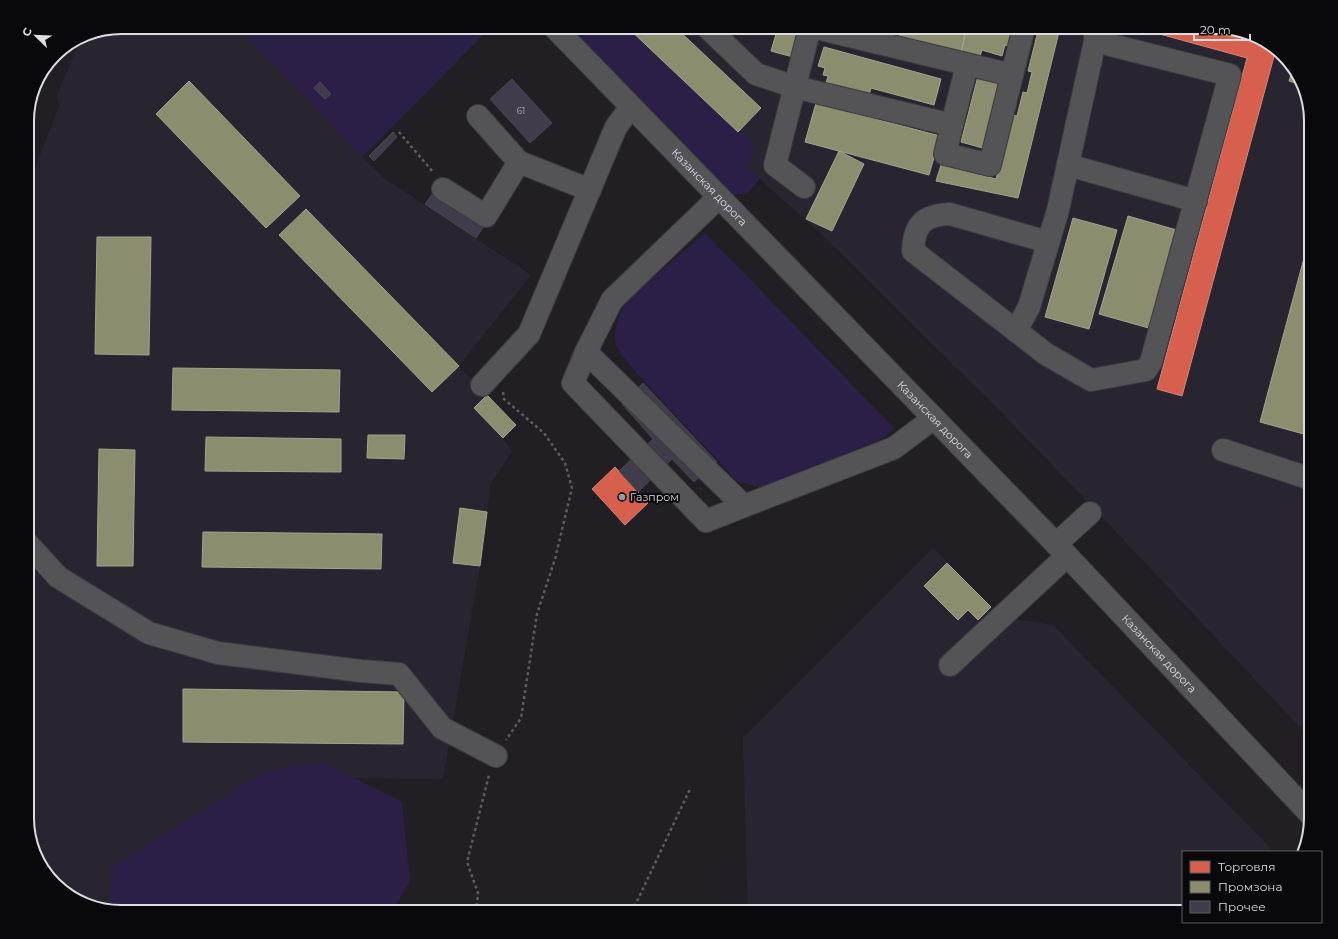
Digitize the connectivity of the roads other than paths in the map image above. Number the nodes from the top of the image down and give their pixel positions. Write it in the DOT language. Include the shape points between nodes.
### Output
graph roads {
  1 [pos="561,34"];
  2 [pos="719,34"];
  3 [pos="809,34"];
  4 [pos="840,34"];
  5 [pos="1022,34"];
  6 [pos="1095,34"];
  7 [pos="967,65"];
  8 [pos="1012,75"];
  9 [pos="795,87"];
  10 [pos="631,107"];
  11 [pos="478,116"];
  12 [pos="952,125"];
  13 [pos="519,162"];
  14 [pos="1068,165"];
  15 [pos="804,187"];
  16 [pos="443,189"];
  17 [pos="590,190"];
  18 [pos="719,198"];
  19 [pos="1196,201"];
  20 [pos="1048,242"];
  21 [pos="1016,331"];
  22 [pos="586,352"];
  23 [pos="482,385"];
  24 [pos="934,418"];
  25 [pos="1223,450"];
  26 [pos="1304,477"];
  27 [pos="744,506"];
  28 [pos="1090,513"];
  29 [pos="34,550"];
  30 [pos="1062,550"];
  31 [pos="950,665"];
  32 [pos="496,756"];
  33 [pos="1304,808"];
  1 -- 10 [label="street, Казанская дорога"];
  2 -- 9 [label="street" via="756,74"];
  3 -- 9 [label="street"];
  4 -- 7 [label="street"];
  5 -- 8 [label="street"];
  6 -- 14 [label="street"];
  6 -- 19 [label="street" via="1230,75"];
  7 -- 8 [label="street"];
  7 -- 12 [label="street"];
  8 -- 12 [label="street" via="990,165 945,154"];
  9 -- 12 [label="street"];
  9 -- 15 [label="street" via="775,165"];
  10 -- 17 [label="street" via="616,127"];
  10 -- 18 [label="street, Казанская дорога"];
  11 -- 13 [label="street"];
  13 -- 16 [label="street" via="486,216"];
  13 -- 17 [label="street"];
  14 -- 19 [label="street"];
  14 -- 20 [label="street"];
  17 -- 23 [label="street" via="529,334"];
  18 -- 22 [label="street" via="612,300"];
  18 -- 24 [label="street, Казанская дорога"];
  19 -- 21 [label="street" via="1151,362 1146,370 1091,380 1046,354"];
  20 -- 21 [label="street" via="1029,307"];
  20 -- 21 [label="street" via="950,214 934,215 923,222 914,237 913,251"];
  22 -- 27 [label="street"];
  22 -- 27 [label="street" via="573,383 706,521"];
  24 -- 27 [label="street" via="894,448"];
  24 -- 30 [label="street, Казанская дорога"];
  25 -- 26 [label="street"];
  28 -- 30 [label="street"];
  29 -- 32 [label="street" via="58,577 149,633 218,653 399,674 442,728"];
  30 -- 31 [label="street"];
  30 -- 33 [label="street, Казанская дорога"];
}
